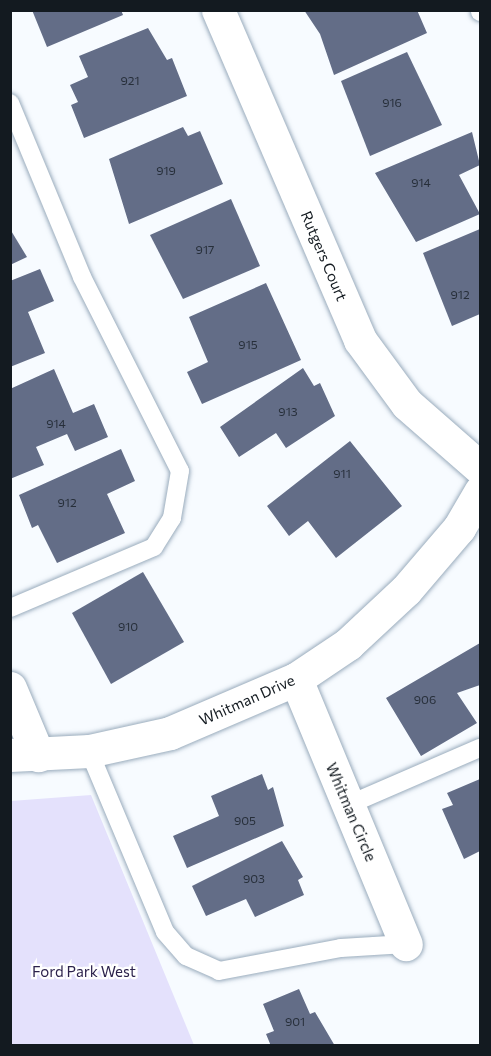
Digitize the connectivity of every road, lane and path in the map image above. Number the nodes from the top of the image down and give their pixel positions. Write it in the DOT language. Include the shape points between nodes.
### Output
graph roads {
  1 [pos="218,10"];
  2 [pos="10,103"];
  3 [pos="480,468"];
  4 [pos="480,492"];
  5 [pos="10,608"];
  6 [pos="296,679"];
  7 [pos="10,688"];
  8 [pos="480,748"];
  9 [pos="90,751"];
  10 [pos="24,755"];
  11 [pos="348,805"];
  12 [pos="406,945"];
  1 -- 3 [label="street, Rutgers Court" via="360,340 407,404"];
  2 -- 5 [label="lane" via="82,277 180,471 172,518 154,547"];
  4 -- 6 [label="street, Whitman Drive" via="406,590 348,644"];
  6 -- 9 [label="street, Whitman Drive" via="170,733"];
  6 -- 11 [label="street, Whitman Circle"];
  7 -- 10 [label="street"];
  8 -- 11 [label="lane"];
  9 -- 10 [label="street, Whitman Drive"];
  9 -- 12 [label="lane" via="165,932 186,956 219,970 341,948"];
  11 -- 12 [label="street, Whitman Circle"];
}
